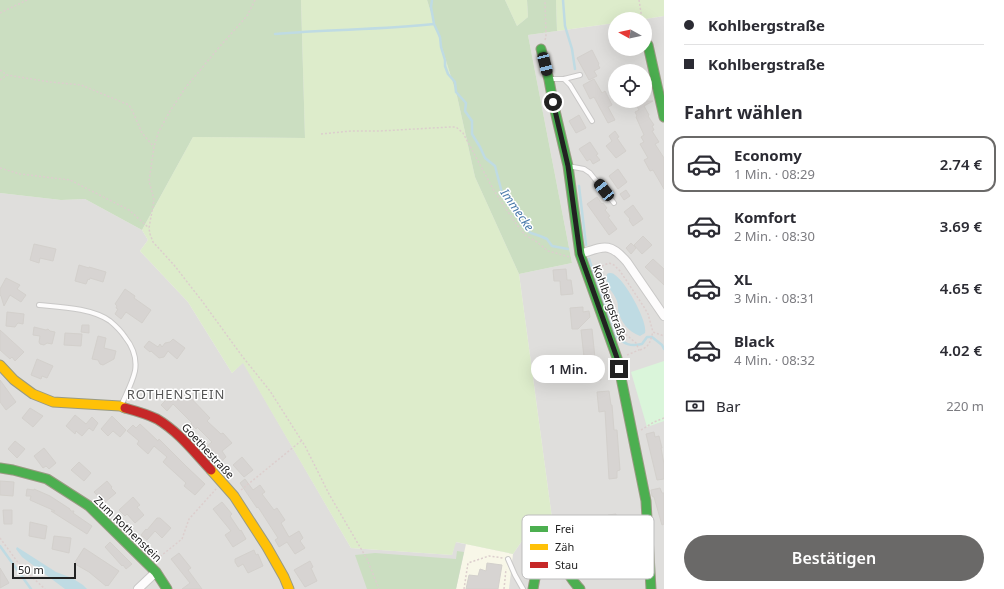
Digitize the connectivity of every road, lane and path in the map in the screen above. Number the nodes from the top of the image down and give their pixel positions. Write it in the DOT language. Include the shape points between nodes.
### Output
graph roads {
  1 [pos="27,0"];
  2 [pos="255,0"];
  3 [pos="545,0"];
  4 [pos="639,0"];
  5 [pos="0,12"];
  6 [pos="641,12"];
  7 [pos="541,49"];
  8 [pos="650,56"];
  9 [pos="0,70"];
  10 [pos="7,75"];
  11 [pos="580,76"];
  12 [pos="564,79"];
  13 [pos="0,80"];
  14 [pos="548,80"];
  15 [pos="664,118"];
  16 [pos="592,121"];
  17 [pos="321,134"];
  18 [pos="154,147"];
  19 [pos="568,166"];
  20 [pos="0,168"];
  21 [pos="614,203"];
  22 [pos="149,228"];
  23 [pos="580,257"];
  24 [pos="39,305"];
  25 [pos="664,316"];
  26 [pos="652,332"];
  27 [pos="664,336"];
  28 [pos="639,350"];
  29 [pos="617,358"];
  30 [pos="0,365"];
  31 [pos="120,406"];
  32 [pos="664,418"];
  33 [pos="639,431"];
  34 [pos="302,441"];
  35 [pos="0,468"];
  36 [pos="222,482"];
  37 [pos="234,496"];
  38 [pos="647,515"];
  39 [pos="0,538"];
  40 [pos="508,559"];
  41 [pos="152,569"];
  42 [pos="535,579"];
  43 [pos="572,579"];
  44 [pos="650,579"];
  45 [pos="578,588"];
  46 [pos="45,589"];
  47 [pos="138,589"];
  48 [pos="168,589"];
  49 [pos="289,589"];
  50 [pos="379,589"];
  51 [pos="464,589"];
  52 [pos="504,589"];
  53 [pos="524,589"];
  54 [pos="533,589"];
  55 [pos="651,589"];
  1 -- 5 [label="path"];
  2 -- 18 [label="path" via="247,16 186,87 158,133"];
  3 -- 7 [label="path" via="546,37"];
  4 -- 6 [label="path"];
  7 -- 14 [label="street, Kohlbergstraße"];
  8 -- 15 [label="street"];
  9 -- 10 [label="path"];
  10 -- 13 [label="path"];
  10 -- 18 [label="path" via="82,85 129,105 142,133"];
  11 -- 12 [label="lane"];
  12 -- 14 [label="lane"];
  12 -- 16 [label="lane"];
  14 -- 19 [label="street, Kohlbergstraße"];
  17 -- 23 [label="path" via="456,127 463,133 493,189 525,235 548,251"];
  18 -- 22 [label="path" via="149,181 154,200"];
  19 -- 21 [label="lane" via="590,173"];
  19 -- 23 [label="street, Kohlbergstraße"];
  20 -- 22 [label="path" via="20,174 70,180 129,210"];
  22 -- 34 [label="path" via="153,242 174,265 270,391"];
  23 -- 25 [label="street" via="603,247 613,248 627,262"];
  23 -- 29 [label="street, Kohlbergstraße"];
  24 -- 31 [label="lane" via="97,315 120,329 130,342 135,356 135,370 131,385"];
  26 -- 27 [label="path"];
  26 -- 28 [label="path" via="649,344"];
  26 -- 28 [label="path" via="648,314 620,271 609,263 602,266 601,275 615,308 618,324 623,332 636,342"];
  28 -- 29 [label="path"];
  29 -- 38 [label="street, Kohlbergstraße"];
  30 -- 31 [label="street, Goethestraße" via="14,380 33,394 53,402"];
  31 -- 36 [label="street, Goethestraße" via="157,419 178,434"];
  32 -- 33 [label="path"];
  34 -- 37 [label="path"];
  34 -- 50 [label="path" via="329,494 368,559"];
  35 -- 41 [label="street, Zum Rothenstein" via="47,479 89,506"];
  36 -- 37 [label="street, Goethestraße"];
  36 -- 41 [label="path" via="189,519 182,539"];
  37 -- 49 [label="street, Goethestraße" via="267,547"];
  39 -- 46 [label="path" via="22,568"];
  40 -- 51 [label="path" via="489,556 468,563"];
  40 -- 52 [label="path"];
  40 -- 53 [label="lane"];
  41 -- 47 [label="street"];
  41 -- 48 [label="street, Zum Rothenstein"];
  42 -- 54 [label="street"];
  43 -- 45 [label="street"];
  44 -- 55 [label="street, Kohlbergstraße"];
}
